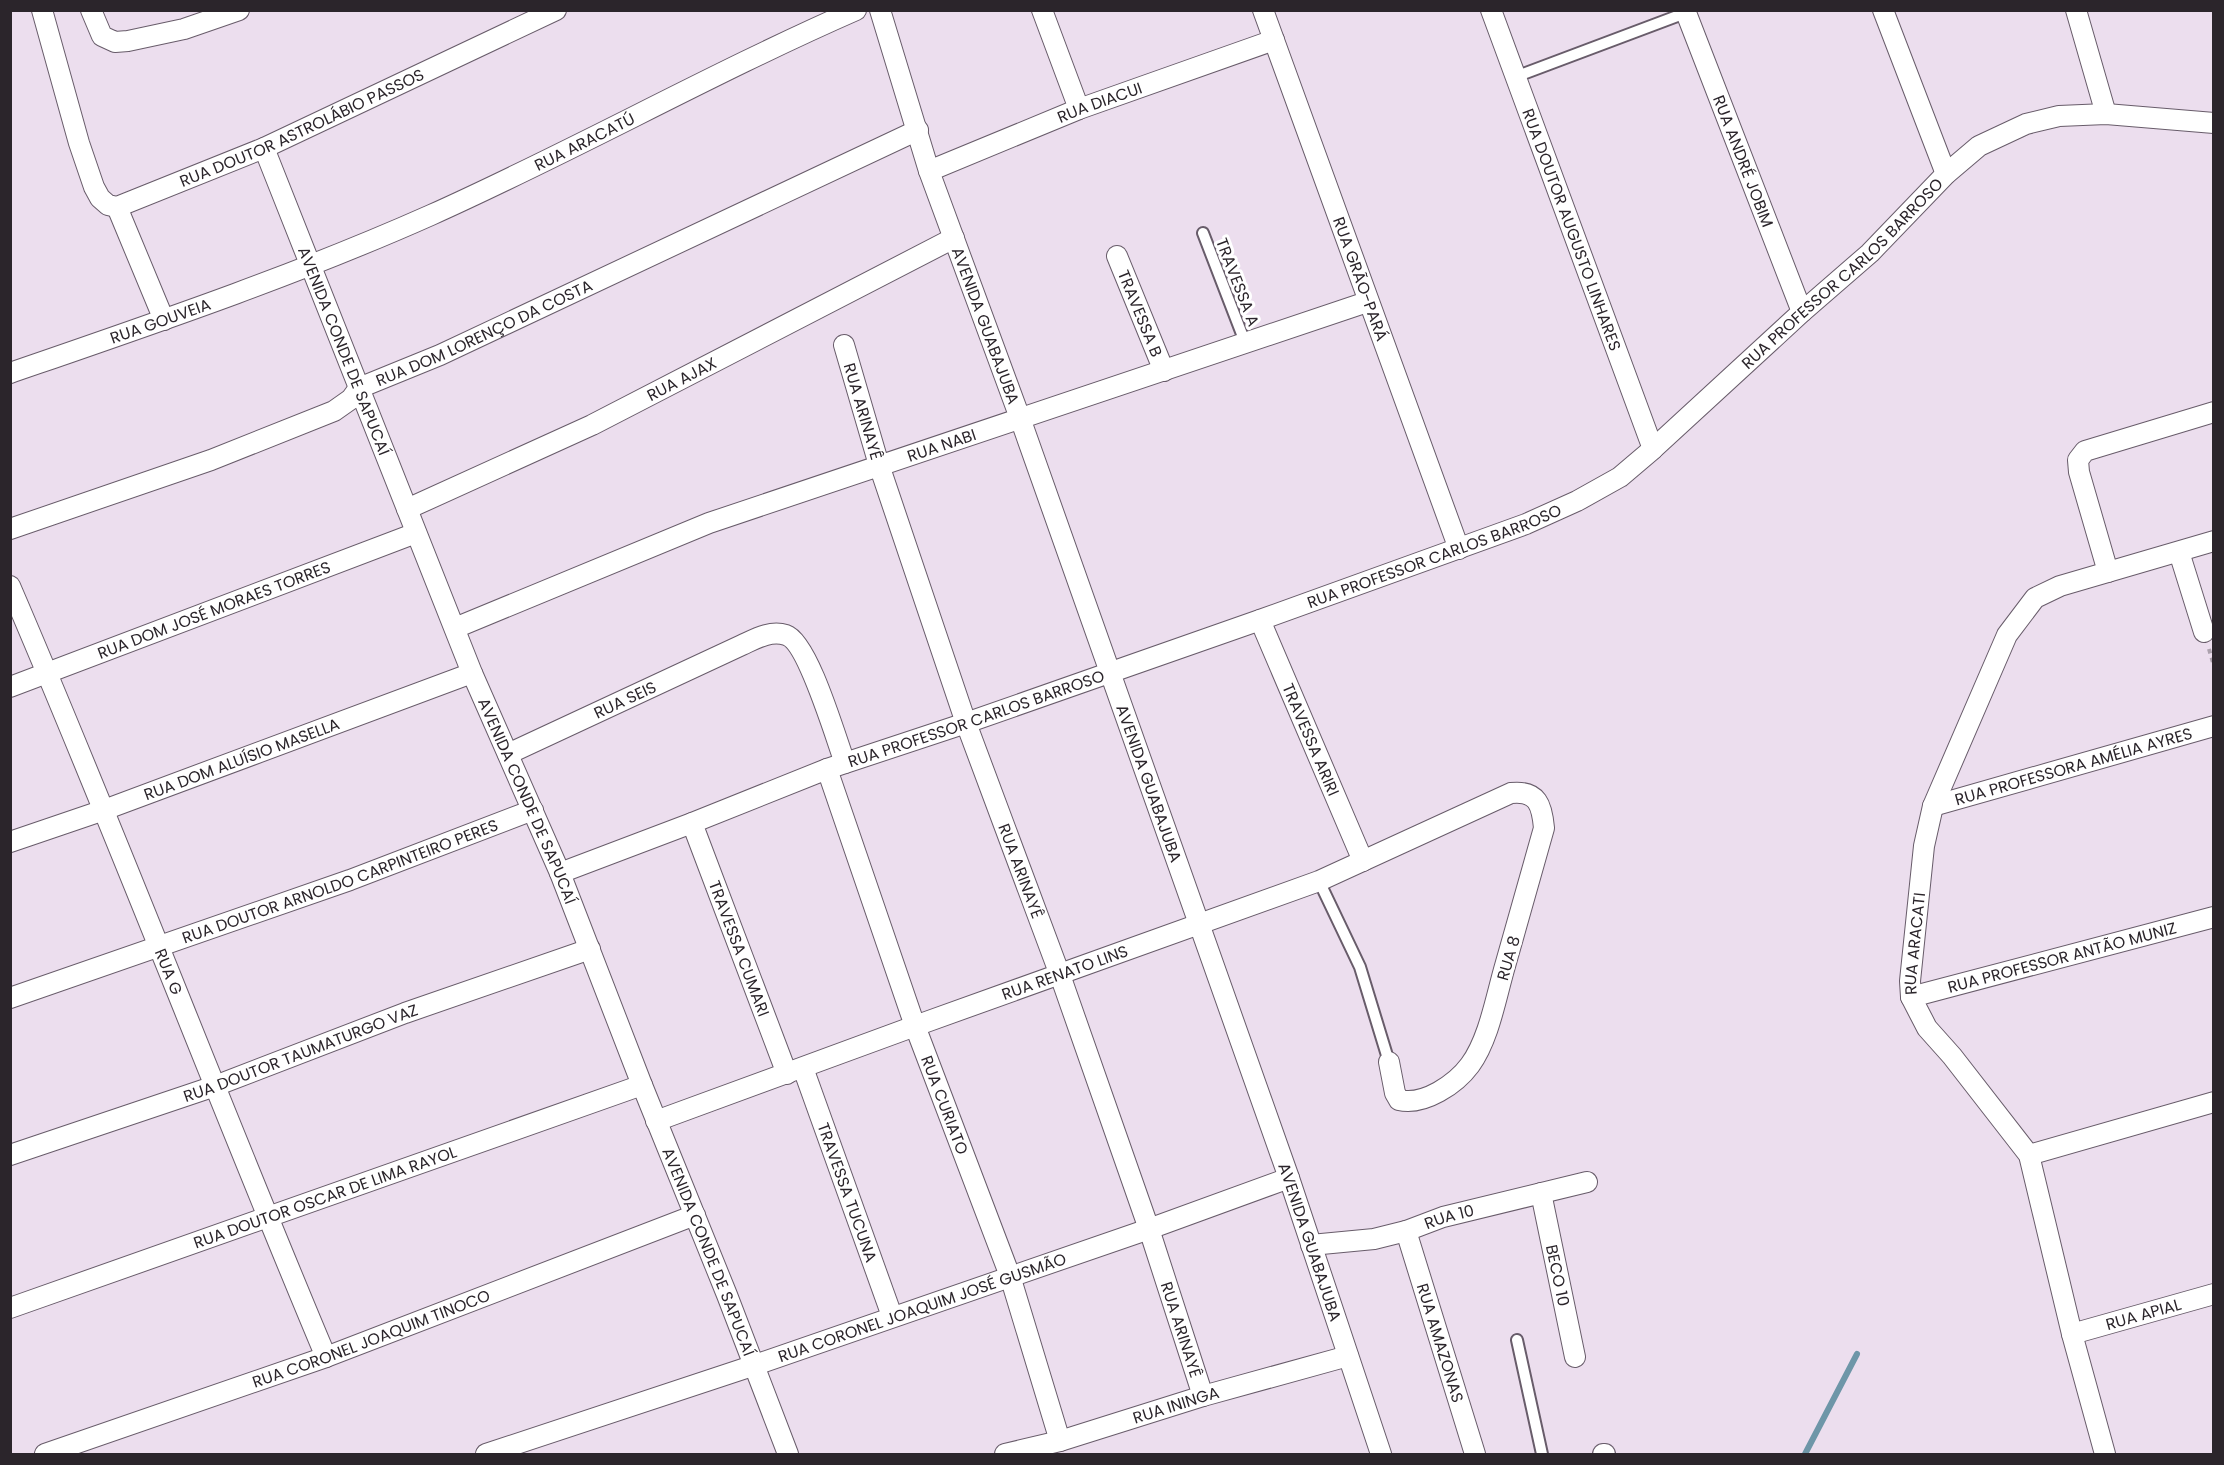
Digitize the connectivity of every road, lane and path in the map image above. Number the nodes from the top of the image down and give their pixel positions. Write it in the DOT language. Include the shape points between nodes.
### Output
graph roads {
  1 [pos="42,10"];
  2 [pos="239,10"];
  3 [pos="556,10"];
  4 [pos="856,10"];
  5 [pos="880,10"];
  6 [pos="1042,10"];
  7 [pos="1263,10"];
  8 [pos="1491,10"];
  9 [pos="1882,10"];
  10 [pos="2076,10"];
  11 [pos="1687,11"];
  12 [pos="93,15"];
  13 [pos="1274,40"];
  14 [pos="1515,76"];
  15 [pos="1079,109"];
  16 [pos="2106,114"];
  17 [pos="2214,123"];
  18 [pos="918,130"];
  19 [pos="264,148"];
  20 [pos="929,171"];
  21 [pos="1947,174"];
  22 [pos="117,207"];
  23 [pos="1203,233"];
  24 [pos="954,238"];
  25 [pos="1117,256"];
  26 [pos="310,265"];
  27 [pos="1367,302"];
  28 [pos="1802,312"];
  29 [pos="164,320"];
  30 [pos="1245,342"];
  31 [pos="844,345"];
  32 [pos="1164,371"];
  33 [pos="10,373"];
  34 [pos="359,388"];
  35 [pos="2214,412"];
  36 [pos="1020,418"];
  37 [pos="1653,449"];
  38 [pos="879,465"];
  39 [pos="407,509"];
  40 [pos="10,529"];
  41 [pos="416,533"];
  42 [pos="2214,541"];
  43 [pos="1459,549"];
  44 [pos="2179,552"];
  45 [pos="2108,572"];
  46 [pos="10,586"];
  47 [pos="1260,620"];
  48 [pos="455,628"];
  49 [pos="2204,632"];
  50 [pos="742,645"];
  51 [pos="1109,672"];
  52 [pos="472,673"];
  53 [pos="48,674"];
  54 [pos="10,687"];
  55 [pos="966,723"];
  56 [pos="2214,726"];
  57 [pos="508,753"];
  58 [pos="836,766"];
  59 [pos="1933,806"];
  60 [pos="104,810"];
  61 [pos="533,810"];
  62 [pos="1471,813"];
  63 [pos="692,823"];
  64 [pos="10,842"];
  65 [pos="1363,861"];
  66 [pos="560,873"];
  67 [pos="1319,881"];
  68 [pos="2214,917"];
  69 [pos="1199,924"];
  70 [pos="158,945"];
  71 [pos="590,948"];
  72 [pos="1060,975"];
  73 [pos="1911,997"];
  74 [pos="10,998"];
  75 [pos="915,1026"];
  76 [pos="1389,1062"];
  77 [pos="795,1071"];
  78 [pos="642,1085"];
  79 [pos="215,1086"];
  80 [pos="2214,1102"];
  81 [pos="656,1121"];
  82 [pos="10,1155"];
  83 [pos="2029,1155"];
  84 [pos="1289,1178"];
  85 [pos="1587,1182"];
  86 [pos="1541,1193"];
  87 [pos="695,1215"];
  88 [pos="267,1218"];
  89 [pos="1149,1229"];
  90 [pos="1406,1231"];
  91 [pos="1311,1245"];
  92 [pos="1010,1276"];
  93 [pos="2214,1294"];
  94 [pos="10,1308"];
  95 [pos="892,1317"];
  96 [pos="2072,1334"];
  97 [pos="1517,1340"];
  98 [pos="1348,1356"];
  99 [pos="326,1357"];
  100 [pos="1575,1357"];
  101 [pos="755,1365"];
  102 [pos="1203,1396"];
  103 [pos="1060,1441"];
  104 [pos="45,1455"];
  105 [pos="486,1455"];
  106 [pos="788,1455"];
  107 [pos="1005,1455"];
  108 [pos="1381,1455"];
  109 [pos="1475,1455"];
  110 [pos="1542,1455"];
  111 [pos="2106,1455"];
  1 -- 22 [label="street" via="79,143 100,198"];
  2 -- 12 [label="street" via="184,29 115,42 102,36"];
  3 -- 19 [label="street, RUA DOUTOR ASTROLÁBIO PASSOS"];
  4 -- 26 [label="street, RUA ARACATÚ" via="474,196"];
  5 -- 18 [label="street, AVENIDA GUABAJUBA"];
  6 -- 15 [label="street"];
  7 -- 13 [label="street, RUA GRÃO-PARÁ"];
  8 -- 14 [label="street, RUA DOUTOR AUGUSTO LINHARES"];
  9 -- 21 [label="street"];
  10 -- 16 [label="street"];
  11 -- 14 [label="lane"];
  11 -- 28 [label="street, RUA ANDRÉ JOBIM"];
  13 -- 15 [label="street, RUA DIACUI"];
  13 -- 27 [label="street, RUA GRÃO-PARÁ"];
  14 -- 37 [label="street, RUA DOUTOR AUGUSTO LINHARES"];
  15 -- 20 [label="street, RUA DIACUI"];
  16 -- 17 [label="street, RUA PROFESSOR CARLOS BARROSO"];
  16 -- 21 [label="street, RUA PROFESSOR CARLOS BARROSO" via="2059,116 2026,124 1979,146"];
  18 -- 20 [label="street, AVENIDA GUABAJUBA"];
  18 -- 34 [label="street, RUA DOM LORENÇO DA COSTA" via="440,355"];
  19 -- 22 [label="street, RUA DOUTOR ASTROLÁBIO PASSOS"];
  19 -- 26 [label="street, AVENIDA CONDE DE SAPUCAÍ"];
  20 -- 24 [label="street, AVENIDA GUABAJUBA"];
  21 -- 28 [label="street, RUA PROFESSOR CARLOS BARROSO" via="1870,253"];
  22 -- 29 [label="street"];
  23 -- 30 [label="lane, TRAVESSA A"];
  24 -- 36 [label="street, AVENIDA GUABAJUBA"];
  24 -- 39 [label="street, RUA AJAX" via="592,425"];
  25 -- 32 [label="street, TRAVESSA B"];
  26 -- 29 [label="street, RUA GOUVEIA"];
  26 -- 34 [label="street, AVENIDA CONDE DE SAPUCAÍ"];
  27 -- 30 [label="street, RUA NABI"];
  27 -- 43 [label="street, RUA GRÃO-PARÁ"];
  28 -- 37 [label="street, RUA PROFESSOR CARLOS BARROSO"];
  29 -- 33 [label="street, RUA GOUVEIA"];
  30 -- 32 [label="street, RUA NABI"];
  31 -- 38 [label="street, RUA ARINAYÊ"];
  32 -- 36 [label="street, RUA NABI"];
  34 -- 39 [label="street, AVENIDA CONDE DE SAPUCAÍ"];
  34 -- 40 [label="street, RUA DOM LORENÇO DA COSTA" via="334,411 211,460"];
  35 -- 45 [label="street" via="2085,451 2078,459"];
  36 -- 38 [label="street, RUA NABI"];
  36 -- 51 [label="street, AVENIDA GUABAJUBA"];
  37 -- 43 [label="street, RUA PROFESSOR CARLOS BARROSO" via="1620,477 1576,501"];
  38 -- 48 [label="street, RUA NABI" via="709,523"];
  38 -- 55 [label="street, RUA ARINAYÊ"];
  39 -- 41 [label="street, AVENIDA CONDE DE SAPUCAÍ"];
  41 -- 48 [label="street, AVENIDA CONDE DE SAPUCAÍ"];
  41 -- 53 [label="street, RUA DOM JOSÉ MORAES TORRES"];
  42 -- 44 [label="street, RUA ARACATI"];
  43 -- 47 [label="street, RUA PROFESSOR CARLOS BARROSO"];
  44 -- 45 [label="street, RUA ARACATI"];
  44 -- 49 [label="street"];
  45 -- 59 [label="street, RUA ARACATI" via="2045,592 2027,606 2007,635"];
  46 -- 53 [label="street, RUA G"];
  47 -- 51 [label="street, RUA PROFESSOR CARLOS BARROSO"];
  47 -- 65 [label="street, TRAVESSA ARIRI"];
  48 -- 52 [label="street, AVENIDA CONDE DE SAPUCAÍ"];
  50 -- 57 [label="street, RUA SEIS"];
  50 -- 58 [label="street, RUA CURIATO" via="773,633 787,635 796,642 807,660"];
  51 -- 55 [label="street, RUA PROFESSOR CARLOS BARROSO"];
  51 -- 69 [label="street, AVENIDA GUABAJUBA"];
  52 -- 57 [label="street, AVENIDA CONDE DE SAPUCAÍ"];
  52 -- 60 [label="street, RUA DOM ALUÍSIO MASELLA"];
  53 -- 54 [label="street, RUA DOM JOSÉ MORAES TORRES"];
  53 -- 60 [label="street, RUA G"];
  55 -- 58 [label="street, RUA PROFESSOR CARLOS BARROSO"];
  55 -- 72 [label="street, RUA ARINAYÊ"];
  56 -- 59 [label="street, RUA PROFESSORA AMÉLIA AYRES"];
  57 -- 61 [label="street, AVENIDA CONDE DE SAPUCAÍ"];
  58 -- 63 [label="street, RUA PROFESSOR CARLOS BARROSO"];
  58 -- 75 [label="street, RUA CURIATO"];
  59 -- 73 [label="street, RUA ARACATI" via="1912,940"];
  60 -- 64 [label="street, RUA DOM ALUÍSIO MASELLA"];
  60 -- 70 [label="street, RUA G"];
  61 -- 66 [label="street, AVENIDA CONDE DE SAPUCAÍ"];
  61 -- 70 [label="street, RUA DOUTOR ARNOLDO CARPINTEIRO PERES" via="350,880"];
  62 -- 65 [label="street, RUA RENATO LINS"];
  62 -- 76 [label="street, RUA 8" via="1490,801 1520,792 1537,799 1543,812 1544,828 1489,1026 1471,1063 1458,1079 1414,1101 1399,1100"];
  63 -- 66 [label="street, RUA PROFESSOR CARLOS BARROSO"];
  63 -- 77 [label="street, TRAVESSA CUMARI"];
  65 -- 67 [label="street, RUA RENATO LINS"];
  66 -- 71 [label="street, AVENIDA CONDE DE SAPUCAÍ"];
  67 -- 69 [label="street, RUA RENATO LINS"];
  67 -- 76 [label="lane" via="1360,967"];
  68 -- 73 [label="street, RUA PROFESSOR ANTÃO MUNIZ"];
  69 -- 72 [label="street, RUA RENATO LINS"];
  69 -- 84 [label="street, AVENIDA GUABAJUBA"];
  70 -- 74 [label="street, RUA DOUTOR ARNOLDO CARPINTEIRO PERES"];
  70 -- 79 [label="street, RUA G"];
  71 -- 78 [label="street, AVENIDA CONDE DE SAPUCAÍ"];
  71 -- 79 [label="street, RUA DOUTOR TAUMATURGO VAZ"];
  72 -- 75 [label="street, RUA RENATO LINS"];
  72 -- 89 [label="street, RUA ARINAYÊ"];
  73 -- 83 [label="street, RUA ARACATI" via="1928,1028"];
  75 -- 77 [label="street, RUA RENATO LINS"];
  75 -- 92 [label="street, RUA CURIATO"];
  77 -- 81 [label="street, RUA RENATO LINS"];
  77 -- 95 [label="street, TRAVESSA TUCUNA"];
  78 -- 81 [label="street, AVENIDA CONDE DE SAPUCAÍ"];
  78 -- 88 [label="street, RUA DOUTOR OSCAR DE LIMA RAYOL"];
  79 -- 82 [label="street, RUA DOUTOR TAUMATURGO VAZ"];
  79 -- 88 [label="street, RUA G"];
  80 -- 83 [label="street"];
  81 -- 87 [label="street, AVENIDA CONDE DE SAPUCAÍ"];
  83 -- 96 [label="street, RUA ARACATI"];
  84 -- 89 [label="street, RUA CORONEL JOAQUIM JOSÉ GUSMÃO"];
  84 -- 91 [label="street, AVENIDA GUABAJUBA"];
  85 -- 86 [label="street, RUA 10"];
  86 -- 90 [label="street, RUA 10" via="1443,1217"];
  86 -- 100 [label="street, BECO 10"];
  87 -- 99 [label="street, RUA CORONEL JOAQUIM TINOCO"];
  87 -- 101 [label="street, AVENIDA CONDE DE SAPUCAÍ"];
  88 -- 94 [label="street, RUA DOUTOR OSCAR DE LIMA RAYOL"];
  88 -- 99 [label="street, RUA G"];
  89 -- 92 [label="street, RUA CORONEL JOAQUIM JOSÉ GUSMÃO"];
  89 -- 102 [label="street, RUA ARINAYÊ"];
  90 -- 91 [label="street, RUA 10" via="1357,1242"];
  90 -- 109 [label="street, RUA AMAZONAS"];
  91 -- 98 [label="street, AVENIDA GUABAJUBA"];
  92 -- 95 [label="street, RUA CORONEL JOAQUIM JOSÉ GUSMÃO"];
  92 -- 103 [label="street, RUA CURIATO"];
  93 -- 96 [label="street, RUA APIAL"];
  95 -- 101 [label="street, RUA CORONEL JOAQUIM JOSÉ GUSMÃO"];
  96 -- 111 [label="street, RUA ARACATI"];
  97 -- 110 [label="lane"];
  98 -- 102 [label="street, RUA ININGA"];
  98 -- 108 [label="street, AVENIDA GUABAJUBA"];
  99 -- 104 [label="street, RUA CORONEL JOAQUIM TINOCO"];
  101 -- 105 [label="street, RUA CORONEL JOAQUIM JOSÉ GUSMÃO"];
  101 -- 106 [label="street, AVENIDA CONDE DE SAPUCAÍ"];
  102 -- 103 [label="street, RUA ININGA"];
  103 -- 107 [label="street, RUA ININGA"];
}
